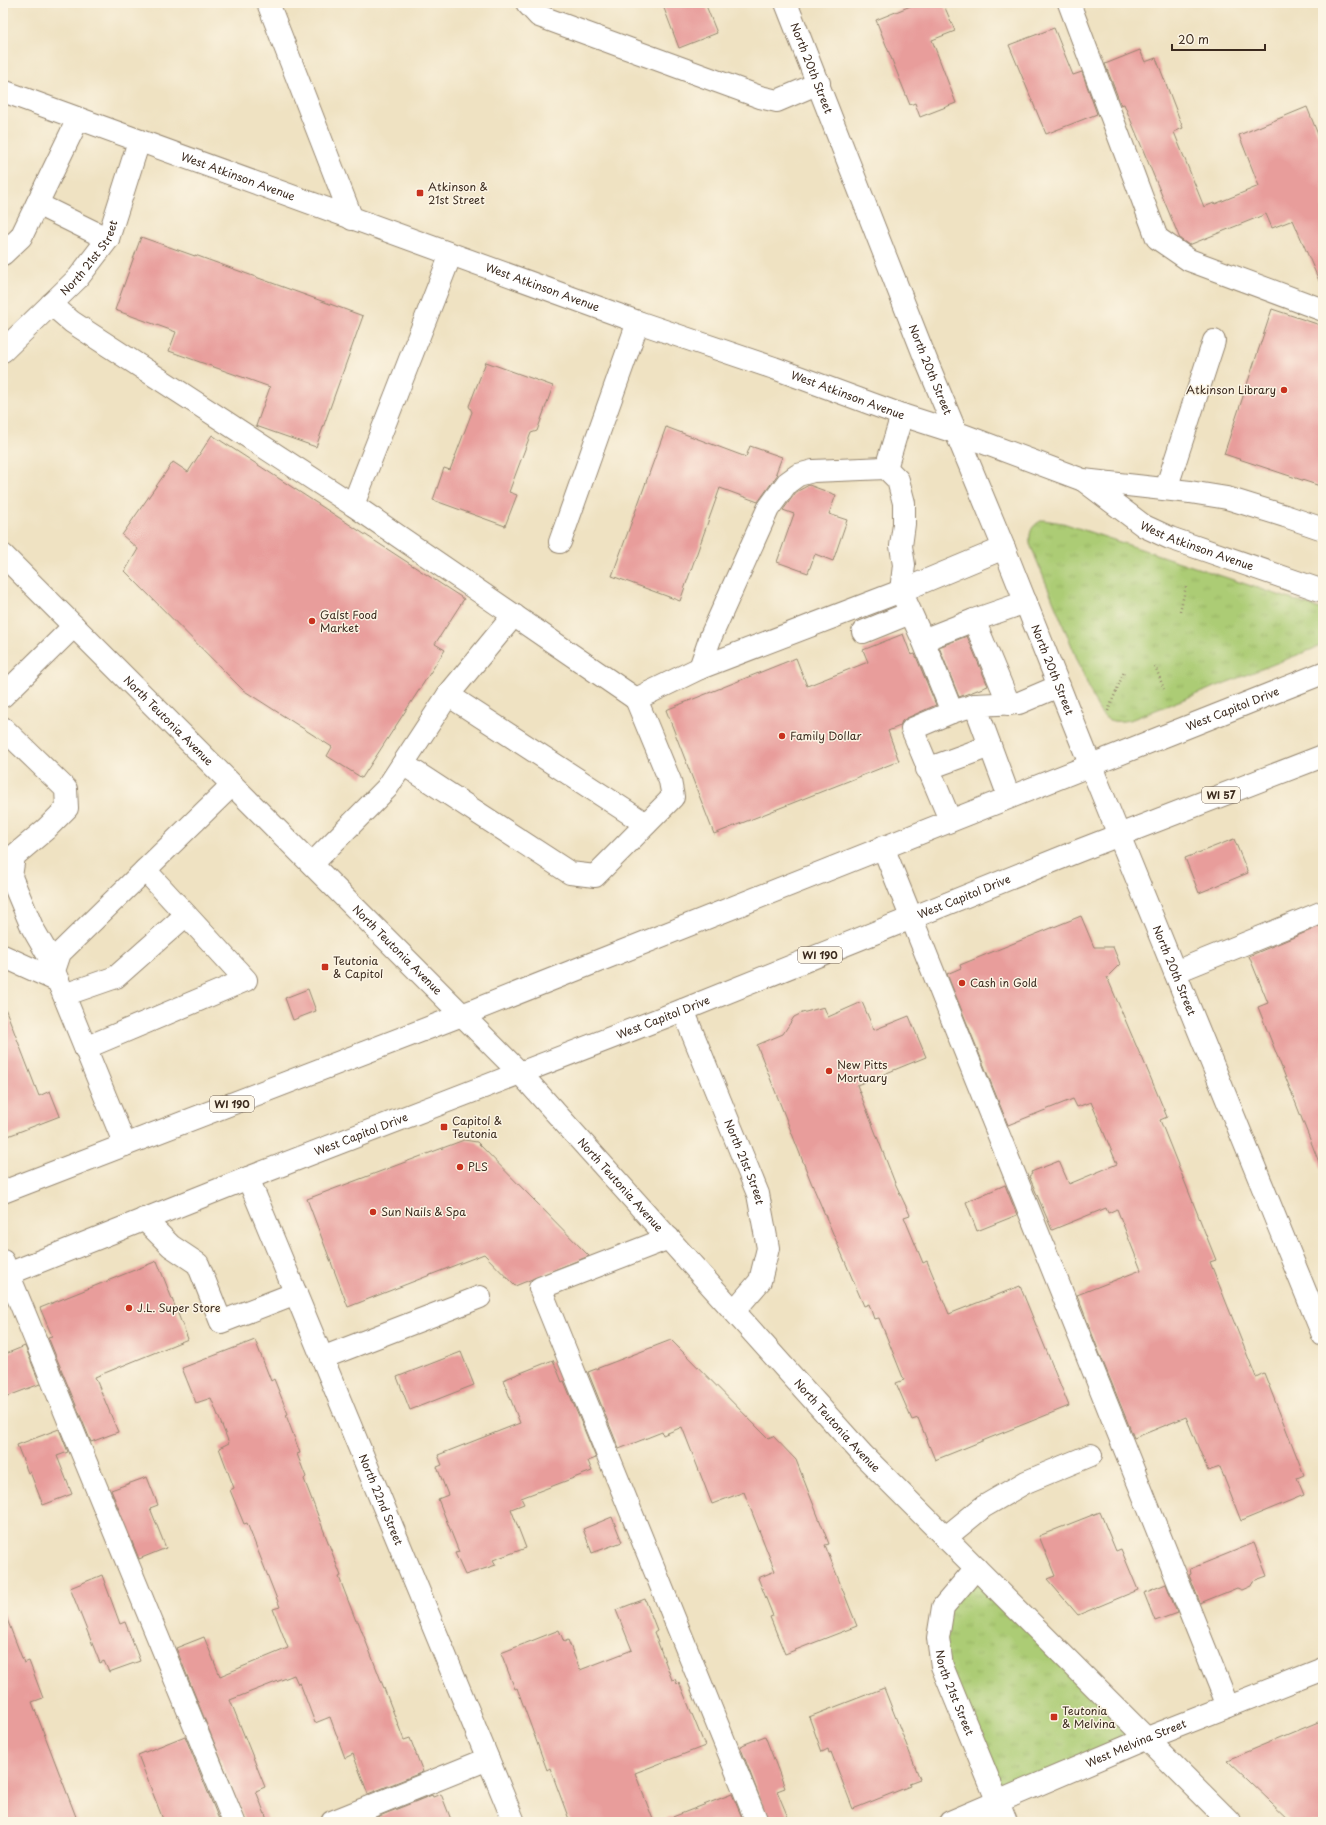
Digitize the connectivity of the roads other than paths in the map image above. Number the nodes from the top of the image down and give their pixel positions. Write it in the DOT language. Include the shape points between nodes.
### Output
graph roads {
  1 [pos="268,3"];
  2 [pos="527,3"];
  3 [pos="786,3"];
  4 [pos="1069,3"];
  5 [pos="819,83"];
  6 [pos="3,91"];
  7 [pos="78,119"];
  8 [pos="139,141"];
  9 [pos="37,204"];
  10 [pos="352,219"];
  11 [pos="108,238"];
  12 [pos="3,254"];
  13 [pos="451,254"];
  14 [pos="50,304"];
  15 [pos="1323,310"];
  16 [pos="638,322"];
  17 [pos="1214,341"];
  18 [pos="3,351"];
  19 [pos="902,415"];
  20 [pos="955,432"];
  21 [pos="886,468"];
  22 [pos="1083,480"];
  23 [pos="1166,489"];
  24 [pos="354,505"];
  25 [pos="1323,529"];
  26 [pos="560,542"];
  27 [pos="1004,548"];
  28 [pos="3,555"];
  29 [pos="1323,590"];
  30 [pos="900,591"];
  31 [pos="1026,602"];
  32 [pos="910,613"];
  33 [pos="514,615"];
  34 [pos="974,620"];
  35 [pos="74,626"];
  36 [pos="863,632"];
  37 [pos="923,640"];
  38 [pos="700,668"];
  39 [pos="1323,672"];
  40 [pos="1059,686"];
  41 [pos="448,695"];
  42 [pos="3,696"];
  43 [pos="636,699"];
  44 [pos="1009,704"];
  45 [pos="975,705"];
  46 [pos="952,712"];
  47 [pos="3,728"];
  48 [pos="990,746"];
  49 [pos="1323,756"];
  50 [pos="403,764"];
  51 [pos="1090,764"];
  52 [pos="927,769"];
  53 [pos="232,785"];
  54 [pos="1009,797"];
  55 [pos="950,820"];
  56 [pos="646,824"];
  57 [pos="1119,835"];
  58 [pos="883,847"];
  59 [pos="8,851"];
  60 [pos="312,864"];
  61 [pos="145,870"];
  62 [pos="1323,912"];
  63 [pos="186,915"];
  64 [pos="911,919"];
  65 [pos="3,956"];
  66 [pos="1176,972"];
  67 [pos="59,981"];
  68 [pos="683,1010"];
  69 [pos="462,1015"];
  70 [pos="85,1048"];
  71 [pos="520,1073"];
  72 [pos="124,1146"];
  73 [pos="248,1178"];
  74 [pos="3,1192"];
  75 [pos="144,1219"];
  76 [pos="668,1238"];
  77 [pos="5,1270"];
  78 [pos="296,1293"];
  79 [pos="480,1297"];
  80 [pos="734,1311"];
  81 [pos="1323,1335"];
  82 [pos="322,1358"];
  83 [pos="1091,1455"];
  84 [pos="945,1538"];
  85 [pos="976,1568"];
  86 [pos="1323,1669"];
  87 [pos="1228,1706"];
  88 [pos="1145,1739"];
  89 [pos="488,1759"];
  90 [pos="1002,1812"];
  91 [pos="234,1822"];
  92 [pos="332,1822"];
  93 [pos="514,1822"];
  94 [pos="757,1822"];
  95 [pos="950,1822"];
  96 [pos="1230,1822"];
  1 -- 10 [label="main road"];
  2 -- 5 [label="main road" via="539,16 760,97 777,101"];
  3 -- 5 [label="main road, North 20th Street"];
  4 -- 15 [label="main road" via="1157,238 1189,260"];
  5 -- 20 [label="main road, North 20th Street"];
  6 -- 7 [label="main road, West Atkinson Avenue"];
  7 -- 8 [label="main road, West Atkinson Avenue"];
  7 -- 9 [label="main road"];
  8 -- 10 [label="main road, West Atkinson Avenue"];
  8 -- 11 [label="main road, North 21st Street"];
  9 -- 11 [label="main road"];
  9 -- 12 [label="main road" via="20,237"];
  10 -- 13 [label="main road, West Atkinson Avenue"];
  11 -- 14 [label="main road, North 21st Street" via="78,278"];
  13 -- 16 [label="main road, West Atkinson Avenue"];
  13 -- 24 [label="main road"];
  14 -- 18 [label="main road, North 21st Street"];
  14 -- 24 [label="main road" via="72,322"];
  16 -- 19 [label="main road, West Atkinson Avenue"];
  16 -- 26 [label="main road"];
  17 -- 23 [label="main road"];
  19 -- 20 [label="main road, West Atkinson Avenue"];
  19 -- 21 [label="main road"];
  20 -- 22 [label="main road, West Atkinson Avenue"];
  20 -- 27 [label="main road, North 20th Street"];
  21 -- 30 [label="main road" via="898,480 904,503 901,546 904,564"];
  21 -- 38 [label="main road" via="813,471 798,475 787,483 768,509 711,636"];
  22 -- 23 [label="main road, West Atkinson Avenue"];
  22 -- 29 [label="main road, West Atkinson Avenue" via="1144,526 1170,538"];
  23 -- 25 [label="main road, West Atkinson Avenue" via="1227,498"];
  24 -- 33 [label="main road"];
  27 -- 30 [label="main road"];
  27 -- 31 [label="main road, North 20th Street"];
  28 -- 35 [label="main road, North Teutonia Avenue"];
  30 -- 32 [label="main road"];
  30 -- 38 [label="main road"];
  31 -- 34 [label="main road"];
  31 -- 40 [label="main road, North 20th Street"];
  32 -- 36 [label="main road"];
  32 -- 37 [label="main road"];
  33 -- 41 [label="main road"];
  33 -- 43 [label="main road"];
  34 -- 37 [label="main road"];
  34 -- 44 [label="main road"];
  35 -- 42 [label="main road"];
  35 -- 53 [label="main road, North Teutonia Avenue"];
  37 -- 46 [label="main road"];
  38 -- 43 [label="main road"];
  39 -- 51 [label="main road, West Capitol Drive"];
  40 -- 44 [label="main road" via="1019,703"];
  40 -- 51 [label="main road, North 20th Street"];
  41 -- 50 [label="main road"];
  41 -- 56 [label="main road"];
  43 -- 56 [label="main road" via="670,782 673,797"];
  44 -- 45 [label="main road"];
  45 -- 46 [label="main road"];
  45 -- 48 [label="main road"];
  46 -- 52 [label="main road" via="912,729"];
  47 -- 59 [label="main road" via="66,789 67,808 46,829"];
  48 -- 52 [label="main road"];
  48 -- 54 [label="main road"];
  49 -- 57 [label="main road, West Capitol Drive / WI 57"];
  50 -- 56 [label="main road" via="570,873 595,876"];
  50 -- 60 [label="main road" via="387,788"];
  51 -- 54 [label="main road, West Capitol Drive / WI 190"];
  51 -- 57 [label="main road, North 20th Street"];
  52 -- 55 [label="main road"];
  53 -- 60 [label="main road, North Teutonia Avenue"];
  53 -- 61 [label="main road"];
  54 -- 55 [label="main road, West Capitol Drive / WI 190"];
  55 -- 58 [label="main road, West Capitol Drive / WI 190"];
  57 -- 64 [label="main road, West Capitol Drive / WI 190"];
  57 -- 66 [label="main road, North 20th Street"];
  58 -- 64 [label="main road"];
  58 -- 69 [label="main road, West Capitol Drive / WI 190"];
  59 -- 67 [label="main road" via="11,877"];
  60 -- 69 [label="main road, North Teutonia Avenue"];
  61 -- 63 [label="main road"];
  61 -- 67 [label="main road" via="60,954"];
  62 -- 66 [label="main road"];
  63 -- 67 [label="main road" via="116,977"];
  63 -- 70 [label="main road" via="246,980"];
  64 -- 68 [label="main road, West Capitol Drive / WI 190"];
  64 -- 87 [label="main road"];
  65 -- 67 [label="main road"];
  66 -- 81 [label="main road, North 20th Street"];
  67 -- 70 [label="main road"];
  68 -- 71 [label="main road, West Capitol Drive / WI 190"];
  68 -- 80 [label="main road, North 21st Street" via="758,1194 768,1248 760,1281"];
  69 -- 71 [label="main road, North Teutonia Avenue"];
  69 -- 72 [label="main road, West Capitol Drive / WI 190"];
  70 -- 72 [label="main road"];
  71 -- 73 [label="main road, West Capitol Drive / WI 190"];
  71 -- 76 [label="main road, North Teutonia Avenue"];
  72 -- 74 [label="main road, West Capitol Drive / WI 190"];
  73 -- 75 [label="main road, West Capitol Drive / WI 190"];
  73 -- 78 [label="main road, North 22nd Street"];
  75 -- 77 [label="main road, West Capitol Drive / WI 190"];
  75 -- 78 [label="main road" via="171,1246 198,1264 221,1322"];
  76 -- 80 [label="main road, North Teutonia Avenue"];
  76 -- 94 [label="main road" via="540,1288"];
  77 -- 91 [label="main road"];
  78 -- 82 [label="main road, North 22nd Street"];
  79 -- 82 [label="main road"];
  80 -- 84 [label="main road, North Teutonia Avenue" via="863,1454"];
  82 -- 89 [label="main road, North 22nd Street"];
  83 -- 84 [label="main road" via="1026,1482 983,1507"];
  84 -- 85 [label="main road, North Teutonia Avenue"];
  85 -- 88 [label="main road, North Teutonia Avenue"];
  85 -- 90 [label="main road, North 21st Street" via="943,1607 938,1638 942,1666"];
  86 -- 87 [label="main road, West Melvina Street"];
  87 -- 88 [label="main road, West Melvina Street"];
  88 -- 90 [label="main road, West Melvina Street"];
  88 -- 96 [label="main road, North Teutonia Avenue"];
  89 -- 92 [label="main road"];
  89 -- 93 [label="main road, North 22nd Street"];
  90 -- 95 [label="main road, West Melvina Street"];
}
